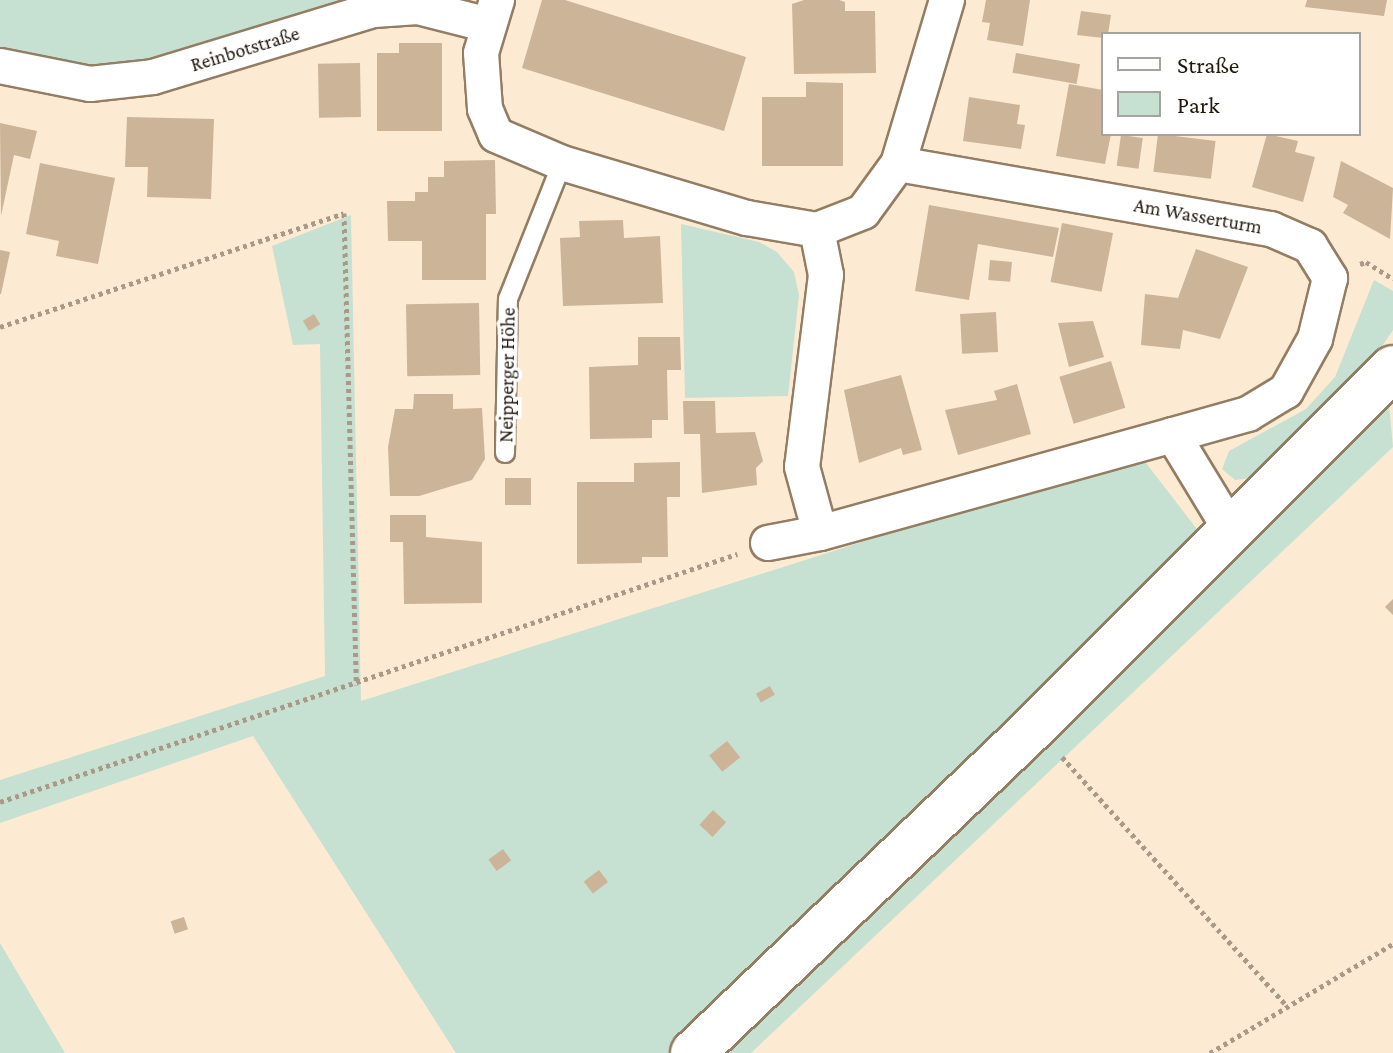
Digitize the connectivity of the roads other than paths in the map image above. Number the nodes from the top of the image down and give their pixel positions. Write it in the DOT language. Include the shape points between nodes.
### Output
graph roads {
  1 [pos="947,0"];
  2 [pos="493,12"];
  3 [pos="0,66"];
  4 [pos="562,163"];
  5 [pos="898,164"];
  6 [pos="817,230"];
  7 [pos="1387,375"];
  8 [pos="1173,435"];
  9 [pos="505,453"];
  10 [pos="1232,532"];
  11 [pos="820,533"];
  12 [pos="768,543"];
  13 [pos="693,1053"];
  1 -- 5 [label="street"];
  2 -- 3 [label="street, Reinbotstraße" via="374,10 153,77 90,84"];
  2 -- 4 [label="street" via="482,67 485,109 496,135"];
  4 -- 6 [label="street" via="747,218"];
  4 -- 9 [label="lane, Neipperger Höhe" via="508,299"];
  5 -- 6 [label="street" via="863,212"];
  5 -- 8 [label="street, Am Wasserturm" via="1271,229 1310,246 1330,278 1315,339 1286,391 1248,414"];
  6 -- 11 [label="street" via="826,275 802,467"];
  7 -- 10 [label="main road"];
  8 -- 10 [label="street"];
  8 -- 11 [label="street, Am Wasserturm"];
  10 -- 13 [label="main road"];
  11 -- 12 [label="street, Am Wasserturm"];
}
